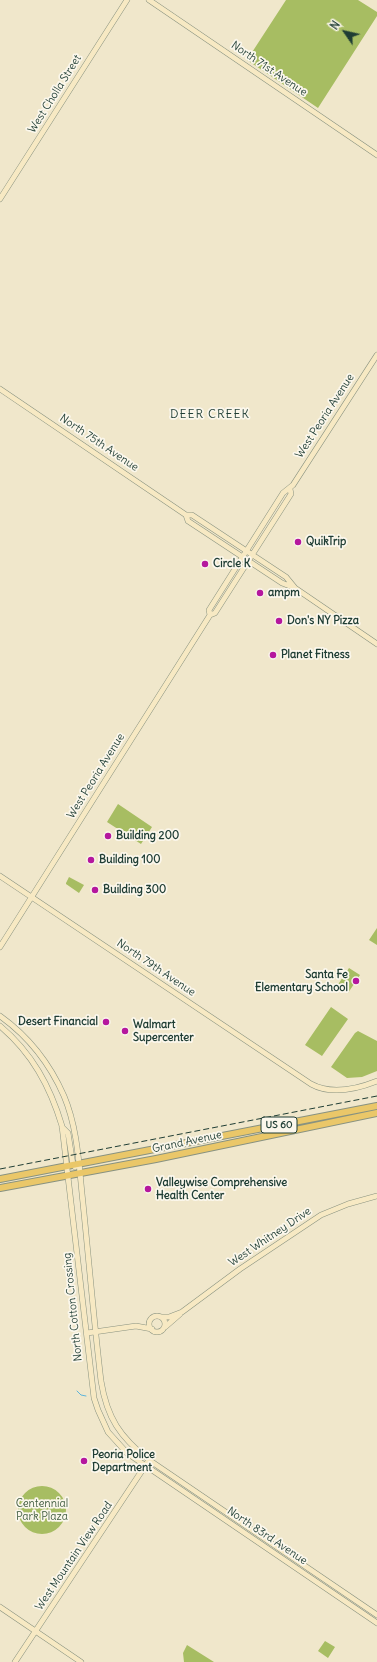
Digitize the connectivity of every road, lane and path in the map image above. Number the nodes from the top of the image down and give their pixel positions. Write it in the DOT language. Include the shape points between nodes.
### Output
graph roads {
  1 [pos="127,0"];
  2 [pos="149,0"];
  3 [pos="377,154"];
  4 [pos="0,200"];
  5 [pos="377,355"];
  6 [pos="0,389"];
  7 [pos="290,489"];
  8 [pos="277,503"];
  9 [pos="283,508"];
  10 [pos="186,515"];
  11 [pos="189,522"];
  12 [pos="203,523"];
  13 [pos="246,550"];
  14 [pos="253,554"];
  15 [pos="242,557"];
  16 [pos="249,561"];
  17 [pos="295,588"];
  18 [pos="210,615"];
  19 [pos="377,644"];
  20 [pos="0,876"];
  21 [pos="31,897"];
  22 [pos="0,947"];
  23 [pos="0,1016"];
  24 [pos="0,1026"];
  25 [pos="49,1068"];
  26 [pos="40,1073"];
  27 [pos="377,1081"];
  28 [pos="377,1106"];
  29 [pos="377,1113"];
  30 [pos="73,1165"];
  31 [pos="80,1173"];
  32 [pos="68,1175"];
  33 [pos="0,1179"];
  34 [pos="0,1188"];
  35 [pos="377,1196"];
  36 [pos="182,1312"];
  37 [pos="162,1317"];
  38 [pos="150,1320"];
  39 [pos="136,1326"];
  40 [pos="164,1327"];
  41 [pos="152,1329"];
  42 [pos="96,1332"];
  43 [pos="87,1333"];
  44 [pos="120,1432"];
  45 [pos="116,1442"];
  46 [pos="149,1460"];
  47 [pos="146,1466"];
  48 [pos="0,1607"];
  49 [pos="377,1615"];
  50 [pos="377,1623"];
  51 [pos="36,1631"];
  52 [pos="15,1662"];
  53 [pos="81,1662"];
  1 -- 4 [label="main road, West Cholla Street"];
  2 -- 3 [label="main road, North 71st Avenue"];
  5 -- 7 [label="main road, West Peoria Avenue"];
  6 -- 10 [label="main road, North 75th Avenue"];
  7 -- 8 [label="main road, West Peoria Avenue" via="283,493"];
  7 -- 9 [label="main road, West Peoria Avenue" via="292,494"];
  8 -- 9 [label="main road"];
  8 -- 13 [label="main road, West Peoria Avenue"];
  9 -- 14 [label="main road, West Peoria Avenue"];
  10 -- 11 [label="main road"];
  10 -- 12 [label="main road, North 75th Avenue" via="192,515"];
  11 -- 12 [label="main road" via="200,525"];
  11 -- 15 [label="main road, North 75th Avenue"];
  12 -- 13 [label="main road, North 75th Avenue"];
  13 -- 14 [label="main road, North 75th Avenue"];
  13 -- 15 [label="main road, West Peoria Avenue"];
  14 -- 16 [label="main road, West Peoria Avenue"];
  14 -- 17 [label="main road, North 75th Avenue" via="286,577"];
  15 -- 16 [label="main road, North 75th Avenue"];
  15 -- 18 [label="main road, West Peoria Avenue" via="209,610"];
  16 -- 17 [label="main road, North 75th Avenue" via="282,583"];
  16 -- 18 [label="main road, West Peoria Avenue" via="214,613"];
  17 -- 19 [label="main road, North 75th Avenue"];
  18 -- 21 [label="main road, West Peoria Avenue"];
  20 -- 21 [label="main road, North 79th Avenue"];
  21 -- 22 [label="main road, West Peoria Avenue"];
  21 -- 27 [label="main road, North 79th Avenue" via="319,1088 349,1088"];
  23 -- 25 [label="main road, North Cotton Crossing" via="32,1044"];
  24 -- 26 [label="main road, North Cotton Crossing" via="24,1050"];
  25 -- 26 [label="main road"];
  25 -- 30 [label="main road, North Cotton Crossing" via="62,1092 70,1115"];
  26 -- 30 [label="main road, North Cotton Crossing" via="55,1105"];
  28 -- 30 [label="highway, Grand Avenue / US 60"];
  29 -- 31 [label="highway, Grand Avenue / US 60"];
  30 -- 31 [label="main road, North Cotton Crossing"];
  30 -- 32 [label="main road, North Cotton Crossing"];
  30 -- 33 [label="highway, Grand Avenue / US 60"];
  31 -- 32 [label="highway, Grand Avenue / US 60"];
  31 -- 42 [label="main road, North Cotton Crossing"];
  32 -- 34 [label="highway, Grand Avenue / US 60"];
  32 -- 43 [label="main road, North Cotton Crossing"];
  35 -- 36 [label="main road, West Whitney Drive" via="348,1204 317,1217"];
  36 -- 37 [label="main road, West Whitney Drive"];
  36 -- 40 [label="main road, West Whitney Drive"];
  37 -- 38 [label="main road, West Whitney Drive" via="155,1316"];
  37 -- 40 [label="main road"];
  38 -- 39 [label="main road, West Whitney Drive"];
  38 -- 41 [label="main road"];
  39 -- 41 [label="main road, West Whitney Drive"];
  39 -- 42 [label="main road, West Whitney Drive"];
  40 -- 41 [label="main road, West Whitney Drive" via="159,1331"];
  42 -- 43 [label="main road, West Whitney Drive"];
  42 -- 44 [label="main road, North Cotton Crossing" via="105,1401"];
  43 -- 45 [label="main road, North Cotton Crossing" via="91,1381 96,1403 104,1424"];
  44 -- 45 [label="main road"];
  44 -- 46 [label="main road, North Cotton Crossing"];
  45 -- 47 [label="main road, North Cotton Crossing"];
  46 -- 47 [label="main road, West Mountain View Road"];
  46 -- 49 [label="main road, North 83rd Avenue"];
  47 -- 50 [label="main road, North 83rd Avenue"];
  47 -- 51 [label="main road, West Mountain View Road"];
  48 -- 51 [label="main road"];
  51 -- 52 [label="main road, West Mountain View Road"];
  51 -- 53 [label="main road"];
}
